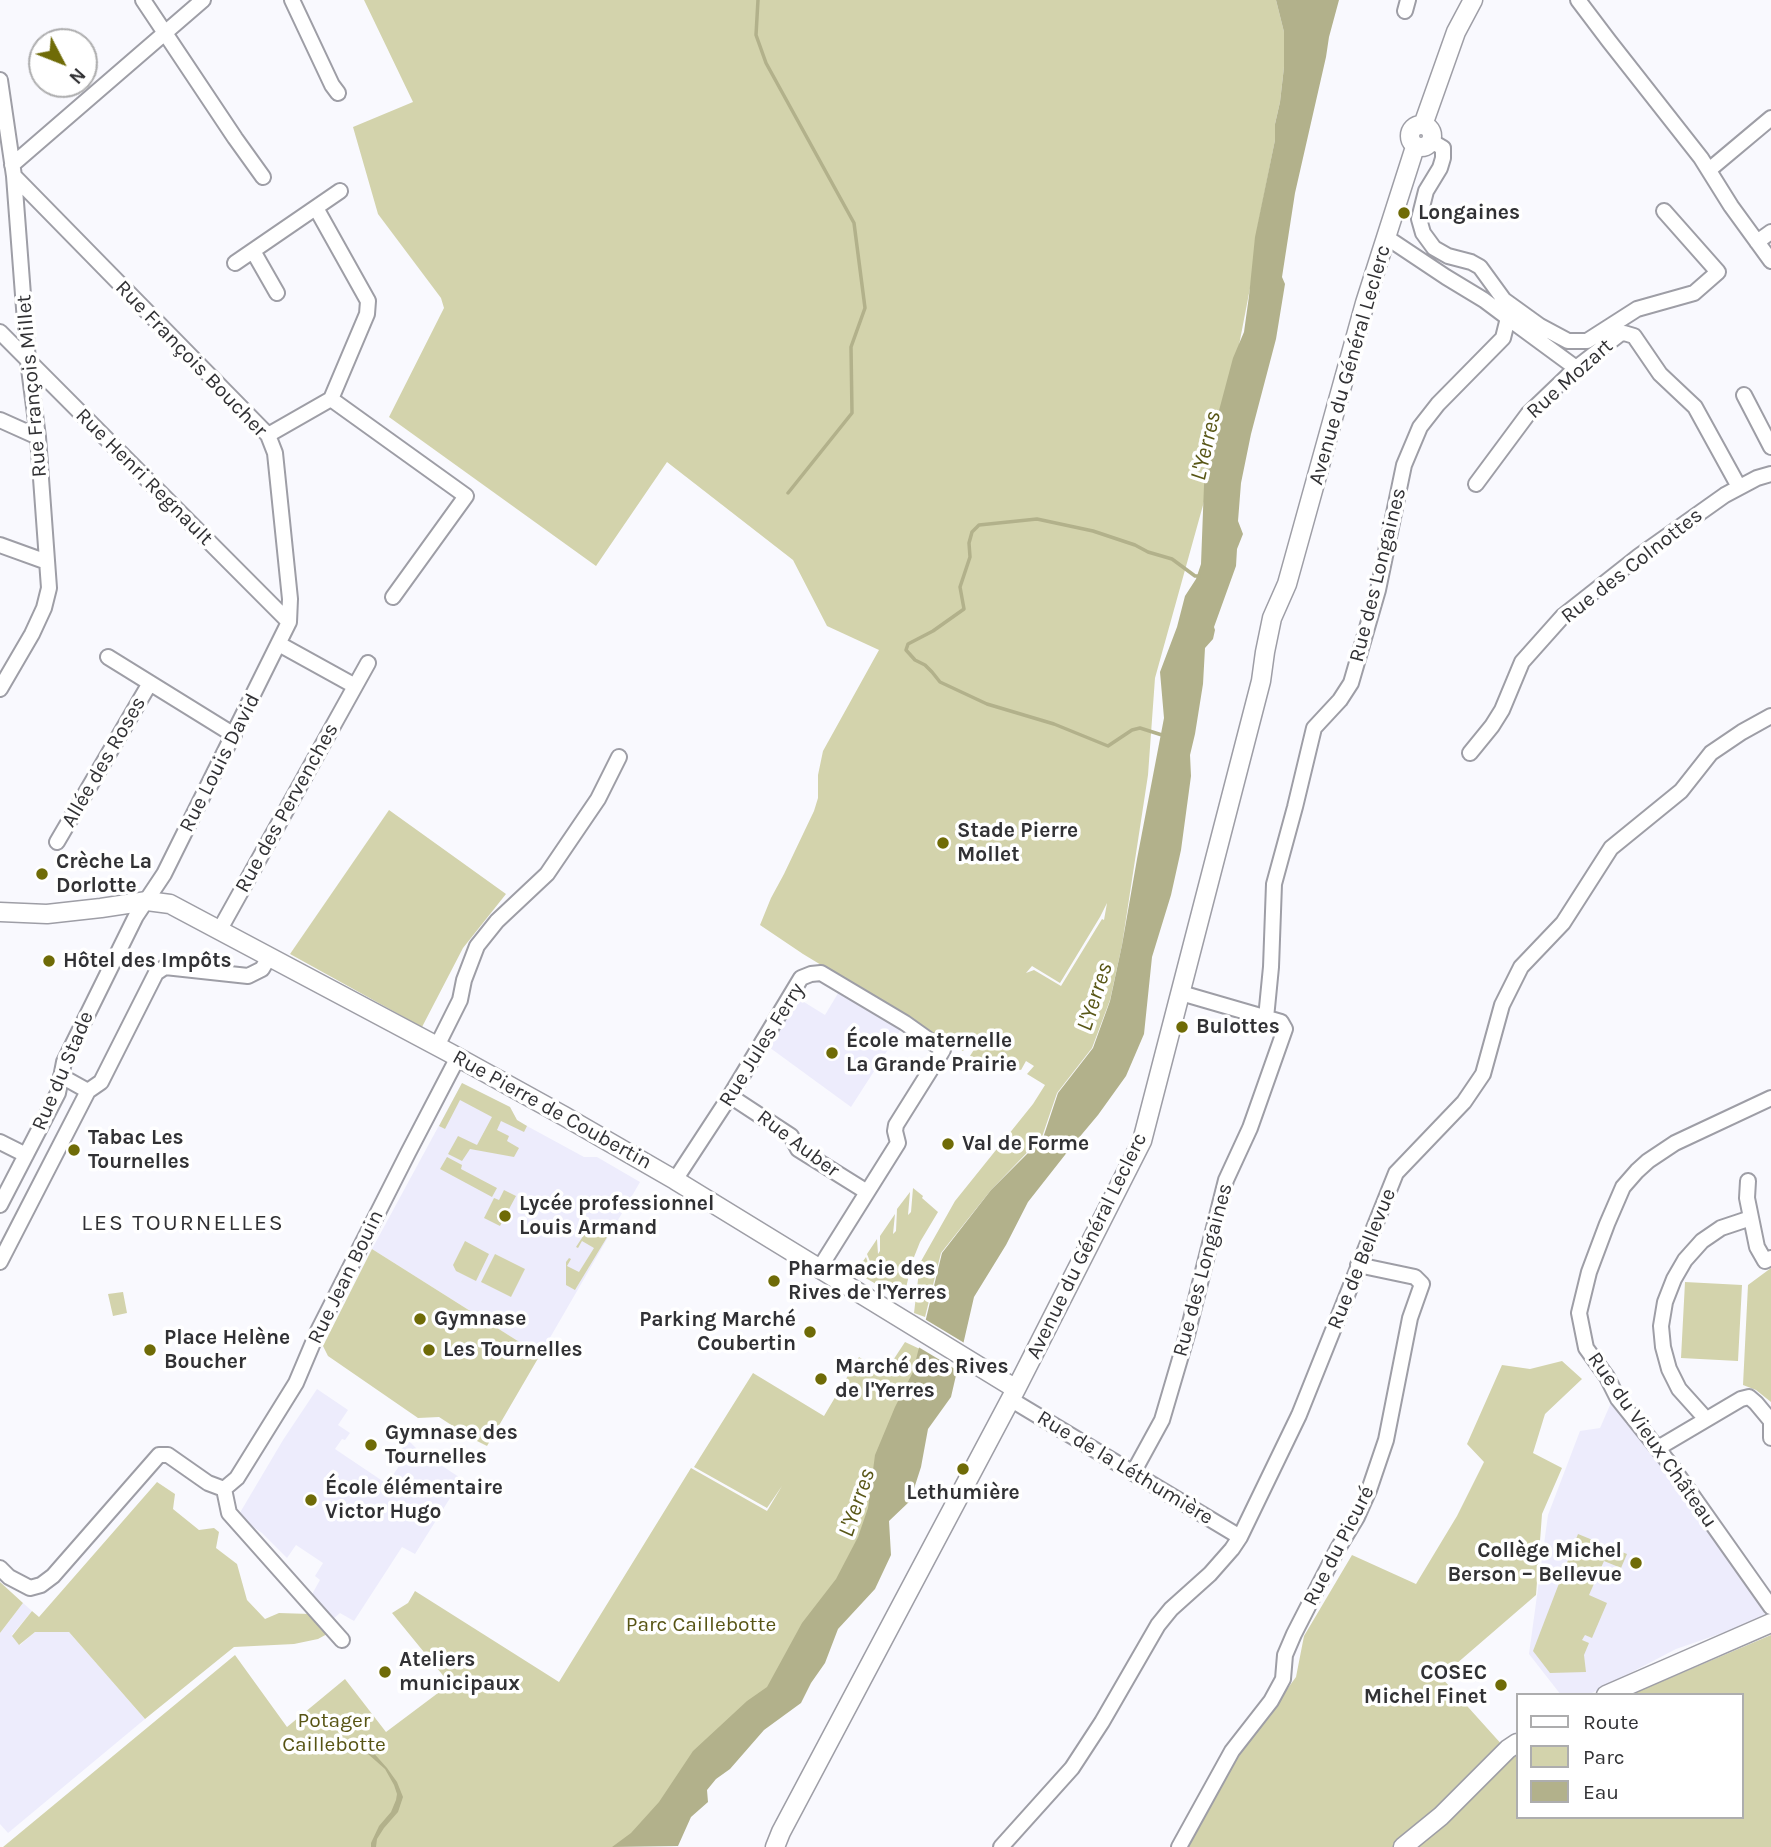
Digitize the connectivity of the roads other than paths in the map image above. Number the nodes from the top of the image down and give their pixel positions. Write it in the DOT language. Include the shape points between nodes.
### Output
graph roads {
  1 [pos="143,0"];
  2 [pos="203,0"];
  3 [pos="292,0"];
  4 [pos="1473,0"];
  5 [pos="1578,0"];
  6 [pos="164,33"];
  7 [pos="0,79"];
  8 [pos="338,93"];
  9 [pos="1771,118"];
  10 [pos="1423,137"];
  11 [pos="1709,170"];
  12 [pos="13,171"];
  13 [pos="263,177"];
  14 [pos="340,191"];
  15 [pos="316,208"];
  16 [pos="1664,211"];
  17 [pos="1771,232"];
  18 [pos="1387,237"];
  19 [pos="1756,242"];
  20 [pos="253,250"];
  21 [pos="1771,261"];
  22 [pos="235,263"];
  23 [pos="277,293"];
  24 [pos="1508,318"];
  25 [pos="0,332"];
  26 [pos="28,361"];
  27 [pos="1576,368"];
  28 [pos="1744,395"];
  29 [pos="331,399"];
  30 [pos="0,420"];
  31 [pos="268,435"];
  32 [pos="38,436"];
  33 [pos="1771,447"];
  34 [pos="1771,474"];
  35 [pos="1476,484"];
  36 [pos="1739,487"];
  37 [pos="0,545"];
  38 [pos="47,562"];
  39 [pos="393,597"];
  40 [pos="289,622"];
  41 [pos="279,644"];
  42 [pos="108,657"];
  43 [pos="368,663"];
  44 [pos="150,683"];
  45 [pos="1,684"];
  46 [pos="355,686"];
  47 [pos="1771,716"];
  48 [pos="234,735"];
  49 [pos="1470,753"];
  50 [pos="620,757"];
  51 [pos="57,842"];
  52 [pos="147,901"];
  53 [pos="0,912"];
  54 [pos="219,931"];
  55 [pos="269,957"];
  56 [pos="1181,993"];
  57 [pos="1266,1018"];
  58 [pos="437,1046"];
  59 [pos="458,1057"];
  60 [pos="61,1076"];
  61 [pos="88,1091"];
  62 [pos="730,1096"];
  63 [pos="1771,1098"];
  64 [pos="0,1142"];
  65 [pos="26,1155"];
  66 [pos="675,1180"];
  67 [pos="1748,1181"];
  68 [pos="867,1192"];
  69 [pos="0,1205"];
  70 [pos="1751,1218"];
  71 [pos="1771,1258"];
  72 [pos="0,1262"];
  73 [pos="1359,1265"];
  74 [pos="819,1269"];
  75 [pos="1013,1394"];
  76 [pos="1706,1419"];
  77 [pos="1771,1422"];
  78 [pos="1771,1438"];
  79 [pos="1658,1448"];
  80 [pos="1133,1473"];
  81 [pos="224,1489"];
  82 [pos="1240,1536"];
  83 [pos="0,1568"];
  84 [pos="1771,1607"];
  85 [pos="1771,1623"];
  86 [pos="342,1640"];
  87 [pos="1611,1693"];
  88 [pos="1516,1744"];
  89 [pos="775,1847"];
  90 [pos="1001,1847"];
  91 [pos="1179,1847"];
  92 [pos="1402,1847"];
  1 -- 6 [label="street"];
  2 -- 6 [label="street"];
  3 -- 8 [label="street"];
  4 -- 10 [label="street, Avenue du Général Leclerc" via="1456,32"];
  5 -- 11 [label="street"];
  6 -- 12 [label="street"];
  6 -- 13 [label="street"];
  7 -- 12 [label="street, Rue François Millet"];
  9 -- 11 [label="street"];
  10 -- 16 [label="street" via="1443,148 1443,158 1426,191 1419,219 1423,233 1434,248 1480,267 1504,300 1568,341 1587,341 1637,309 1694,293 1718,272"];
  10 -- 18 [label="street, Avenue du Général Leclerc"];
  11 -- 19 [label="street"];
  12 -- 26 [label="street, Rue François Millet"];
  12 -- 31 [label="street, Rue François Boucher"];
  14 -- 15 [label="street"];
  15 -- 20 [label="street"];
  15 -- 29 [label="street" via="369,301"];
  17 -- 19 [label="street"];
  18 -- 24 [label="street"];
  18 -- 56 [label="street, Avenue du Général Leclerc" via="1364,303 1287,583 1272,618 1261,681"];
  19 -- 21 [label="street"];
  20 -- 22 [label="street"];
  20 -- 23 [label="street"];
  24 -- 27 [label="street"];
  24 -- 57 [label="street, Rue des Longaines" via="1503,338 1420,428 1404,465 1378,590 1351,683 1314,729 1274,884"];
  25 -- 26 [label="street, Rue Henri Regnault"];
  26 -- 32 [label="street, Rue François Millet"];
  26 -- 40 [label="street, Rue Henri Regnault"];
  27 -- 35 [label="street, Rue Mozart" via="1528,414"];
  27 -- 36 [label="street, Rue Mozart" via="1620,334 1634,336 1660,374 1695,407"];
  28 -- 33 [label="street"];
  29 -- 31 [label="street"];
  29 -- 39 [label="street" via="466,496"];
  30 -- 32 [label="street"];
  31 -- 40 [label="street, Rue François Boucher" via="275,453"];
  32 -- 38 [label="street, Rue François Millet"];
  34 -- 36 [label="street, Rue des Colnottes"];
  36 -- 49 [label="street, Rue des Colnottes" via="1563,616 1522,662 1502,710"];
  37 -- 38 [label="street"];
  38 -- 45 [label="street, Rue François Millet" via="49,589 44,608"];
  40 -- 41 [label="street, Rue Louis David"];
  41 -- 46 [label="street"];
  41 -- 48 [label="street, Rue Louis David"];
  42 -- 44 [label="street"];
  43 -- 46 [label="street, Rue des Pervenches"];
  44 -- 48 [label="street"];
  44 -- 51 [label="street, Allée des Roses"];
  46 -- 54 [label="street, Rue des Pervenches"];
  47 -- 73 [label="street, Rue de Bellevue" via="1711,753 1681,791 1611,848 1563,923 1521,967 1502,1005 1483,1074 1464,1102 1396,1173"];
  48 -- 52 [label="street, Rue Louis David"];
  50 -- 58 [label="street" via="598,799 547,874 477,946 460,1000"];
  52 -- 53 [label="street" via="47,914"];
  52 -- 54 [label="street, Rue Pierre de Coubertin" via="170,904"];
  52 -- 60 [label="street, Rue du Stade"];
  54 -- 55 [label="street, Rue Pierre de Coubertin"];
  55 -- 58 [label="street, Rue Pierre de Coubertin"];
  55 -- 61 [label="street" via="248,976 165,967 156,973 101,1082"];
  56 -- 57 [label="street"];
  56 -- 75 [label="street, Avenue du Général Leclerc" via="1142,1140"];
  57 -- 80 [label="street, Rue des Longaines" via="1281,1022 1285,1029 1226,1180 1161,1420"];
  58 -- 59 [label="street, Rue Pierre de Coubertin"];
  59 -- 66 [label="street, Rue Pierre de Coubertin"];
  59 -- 81 [label="street, Rue Jean Bouin" via="296,1383 237,1478"];
  60 -- 61 [label="street"];
  60 -- 65 [label="street, Rue du Stade" via="58,1093"];
  61 -- 72 [label="street"];
  62 -- 66 [label="street, Rue Jules Ferry"];
  62 -- 68 [label="street, Rue Auber" via="791,1136 798,1149"];
  62 -- 68 [label="street, Rue Jules Ferry" via="800,978 821,973 905,1023 943,1050 896,1125 898,1143"];
  63 -- 79 [label="street, Rue du Vieux Château" via="1675,1143 1637,1171 1623,1187 1589,1272 1579,1313 1586,1348 1618,1399"];
  64 -- 65 [label="street"];
  65 -- 69 [label="street, Rue du Stade"];
  66 -- 74 [label="street, Rue Pierre de Coubertin"];
  67 -- 70 [label="street"];
  68 -- 74 [label="street, Rue Jules Ferry"];
  70 -- 71 [label="street" via="1757,1247 1765,1261"];
  70 -- 76 [label="street" via="1721,1228 1702,1241 1679,1270 1665,1302 1661,1326 1669,1369 1679,1389"];
  73 -- 82 [label="street, Rue de Bellevue" via="1300,1415"];
  73 -- 91 [label="street, Rue du Picuré" via="1415,1277 1422,1284 1410,1318 1385,1440 1357,1517 1285,1655 1283,1679 1232,1751"];
  74 -- 75 [label="street, Rue Pierre de Coubertin" via="965,1358"];
  75 -- 80 [label="street, Rue de la Léthumière"];
  75 -- 89 [label="street, Avenue du Général Leclerc"];
  76 -- 77 [label="street" via="1749,1397"];
  76 -- 79 [label="street"];
  77 -- 78 [label="street"];
  79 -- 84 [label="street, Rue du Vieux Château"];
  80 -- 82 [label="street, Rue de la Léthumière"];
  81 -- 83 [label="street" via="168,1455 159,1455 41,1585 30,1588"];
  81 -- 86 [label="street" via="229,1513"];
  82 -- 90 [label="street, Rue de Bellevue" via="1210,1574 1158,1625 1072,1768"];
  85 -- 87 [label="street"];
  88 -- 92 [label="street"];
}
